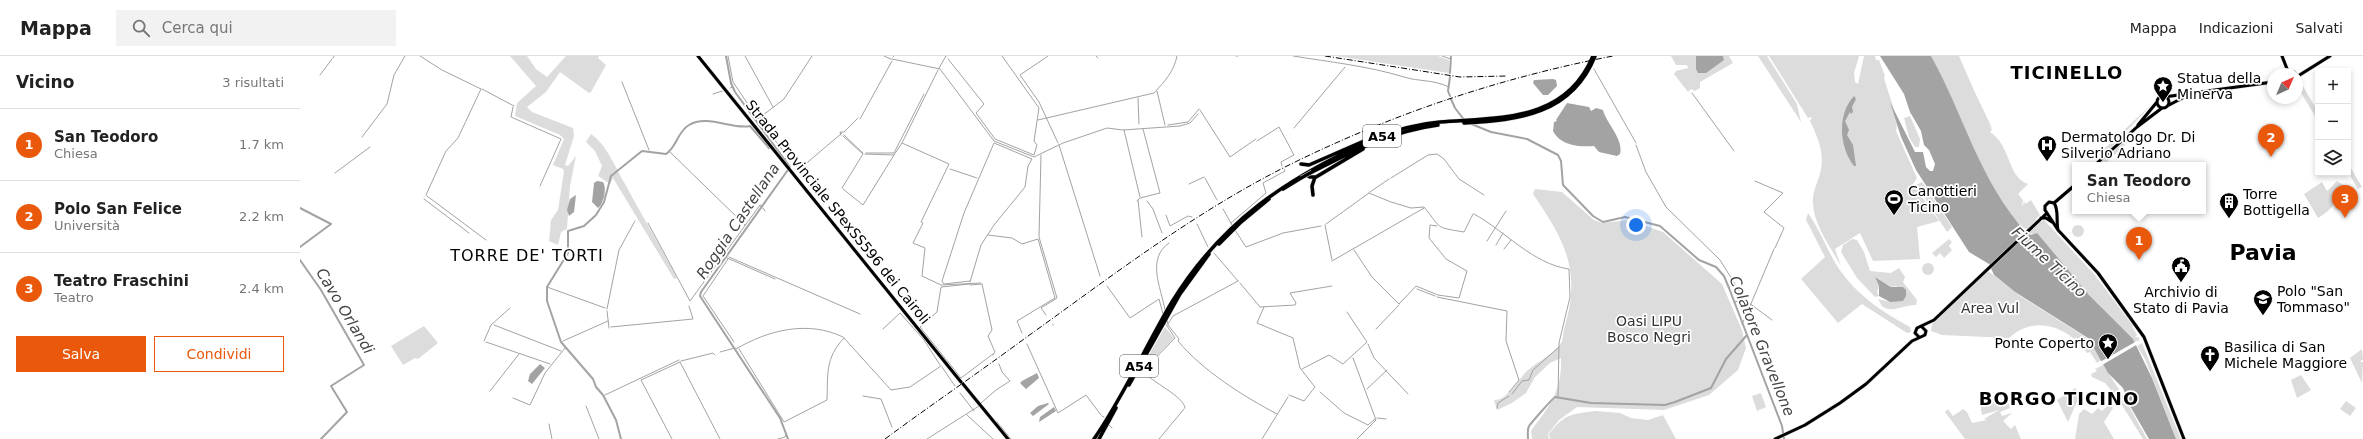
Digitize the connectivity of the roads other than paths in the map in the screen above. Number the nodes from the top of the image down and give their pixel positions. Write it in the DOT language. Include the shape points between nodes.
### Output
graph roads {
  1 [pos="698,56"];
  2 [pos="1594,56"];
  3 [pos="2282,56"];
  4 [pos="2330,56"];
  5 [pos="2287,68"];
  6 [pos="2303,73"];
  7 [pos="2267,83"];
  8 [pos="2196,92"];
  9 [pos="2164,97"];
  10 [pos="2157,102"];
  11 [pos="2168,105"];
  12 [pos="2162,108"];
  13 [pos="2137,127"];
  14 [pos="1389,134"];
  15 [pos="2099,162"];
  16 [pos="1302,164"];
  17 [pos="1309,165"];
  18 [pos="1316,177"];
  19 [pos="2072,188"];
  20 [pos="1313,195"];
  21 [pos="2056,203"];
  22 [pos="2057,210"];
  23 [pos="2046,213"];
  24 [pos="2038,220"];
  25 [pos="2054,224"];
  26 [pos="2058,230"];
  27 [pos="1929,324"];
  28 [pos="1922,327"];
  29 [pos="1926,331"];
  30 [pos="1916,334"];
  31 [pos="1919,337"];
  32 [pos="1912,341"];
  33 [pos="1115,406"];
  34 [pos="1008,439"];
  35 [pos="1091,439"];
  36 [pos="1097,439"];
  37 [pos="1775,439"];
  38 [pos="2184,439"];
  1 -- 34 [label="main road, Strada Provinciale SPexSS596 dei Cairoli"];
  2 -- 14 [label="highway, A54" via="1578,85 1548,108 1524,117 1426,124"];
  3 -- 5 [label="main road"];
  4 -- 6 [label="main road"];
  7 -- 8 [label="main road"];
  8 -- 9 [label="main road"];
  8 -- 11 [label="main road"];
  9 -- 10 [label="main road" via="2160,97"];
  9 -- 11 [label="main road"];
  10 -- 12 [label="main road"];
  10 -- 13 [label="main road"];
  11 -- 12 [label="main road"];
  12 -- 13 [label="main road"];
  13 -- 15 [label="main road"];
  14 -- 17 [label="highway"];
  14 -- 18 [label="highway"];
  14 -- 33 [label="highway, A54, bridge" via="1300,177 1233,227 1199,263"];
  16 -- 17 [label="highway"];
  17 -- 18 [label="highway" via="1306,173 1310,177"];
  18 -- 20 [label="highway" via="1312,182"];
  19 -- 21 [label="main road"];
  21 -- 22 [label="main road"];
  21 -- 23 [label="main road" via="2046,203"];
  22 -- 23 [label="main road" via="2053,214"];
  22 -- 26 [label="main road"];
  23 -- 24 [label="main road"];
  23 -- 25 [label="main road"];
  24 -- 25 [label="main road" via="2046,218"];
  24 -- 27 [label="main road"];
  25 -- 26 [label="main road"];
  26 -- 38 [label="main road" via="2098,273 2144,337"];
  27 -- 28 [label="main road"];
  27 -- 29 [label="main road"];
  28 -- 29 [label="main road"];
  28 -- 30 [label="main road" via="1917,328"];
  29 -- 31 [label="main road" via="1925,335"];
  30 -- 31 [label="main road"];
  30 -- 32 [label="main road"];
  31 -- 32 [label="main road"];
  32 -- 37 [label="main road" via="1854,393 1809,422"];
  33 -- 35 [label="highway"];
  33 -- 36 [label="highway, A54"];
}
